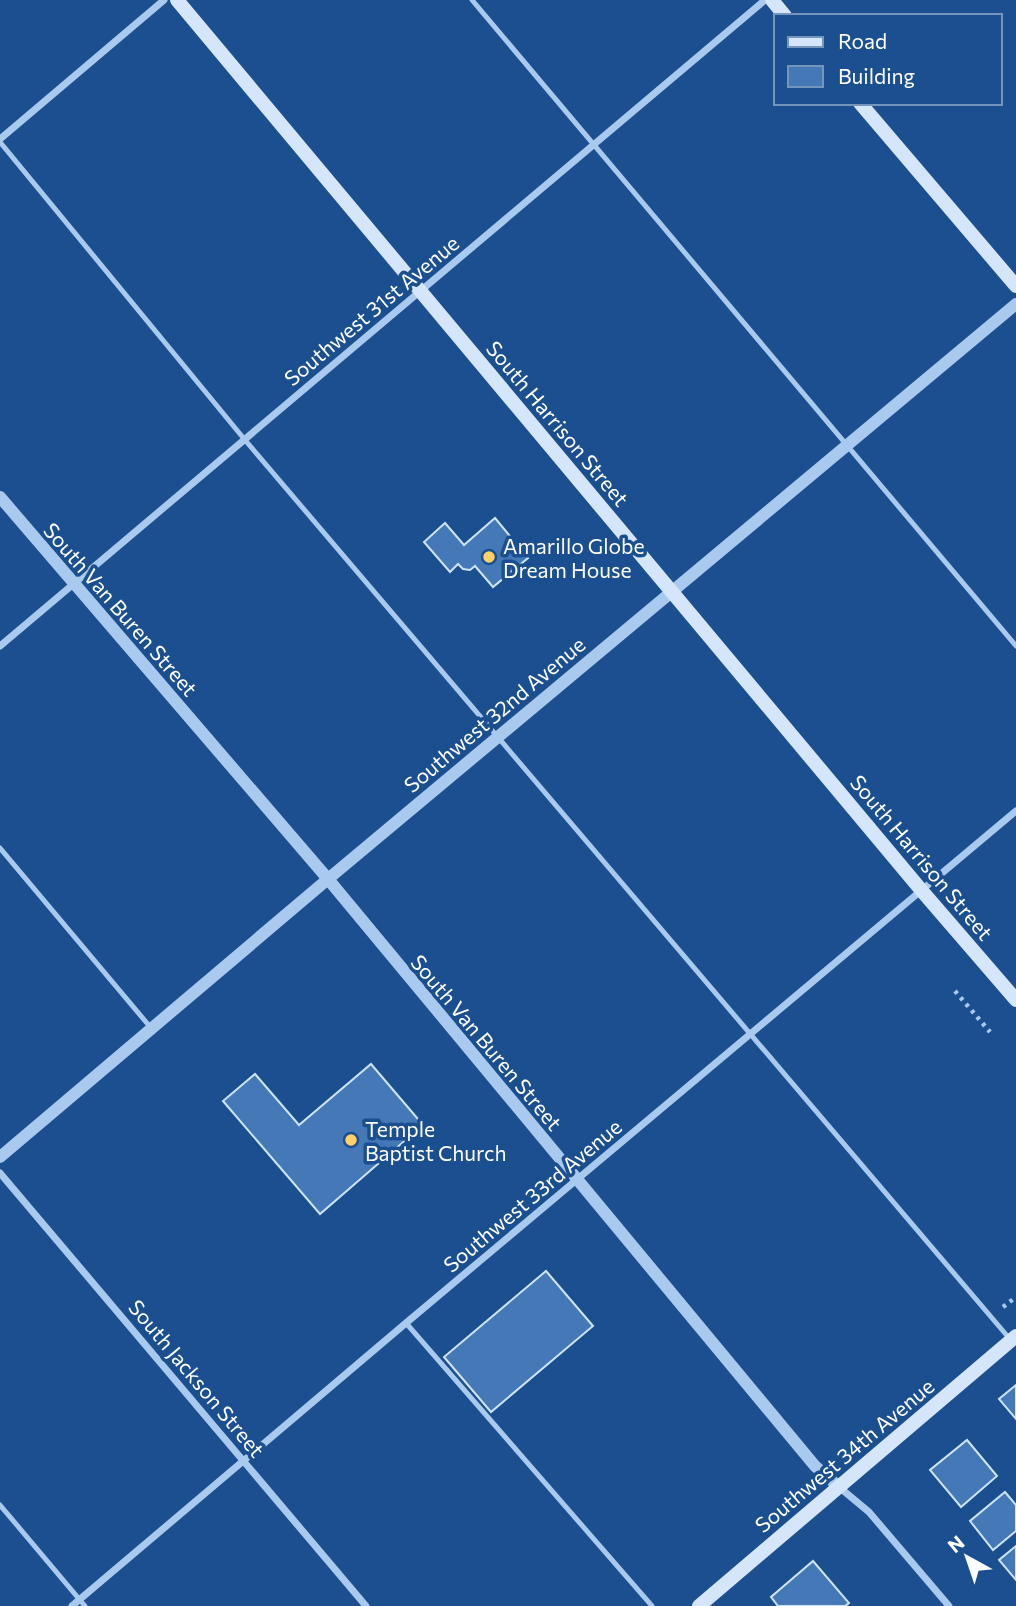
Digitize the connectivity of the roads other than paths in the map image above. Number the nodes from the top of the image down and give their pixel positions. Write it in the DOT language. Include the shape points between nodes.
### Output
graph roads {
  1 [pos="164,0"];
  2 [pos="177,0"];
  3 [pos="472,0"];
  4 [pos="765,0"];
  5 [pos="772,0"];
  6 [pos="783,14"];
  7 [pos="862,105"];
  8 [pos="0,140"];
  9 [pos="595,144"];
  10 [pos="1016,286"];
  11 [pos="420,292"];
  12 [pos="1016,304"];
  13 [pos="245,439"];
  14 [pos="847,445"];
  15 [pos="0,497"];
  16 [pos="74,584"];
  17 [pos="671,591"];
  18 [pos="0,646"];
  19 [pos="1016,646"];
  20 [pos="498,736"];
  21 [pos="1016,811"];
  22 [pos="0,848"];
  23 [pos="328,879"];
  24 [pos="922,891"];
  25 [pos="1016,1000"];
  26 [pos="151,1028"];
  27 [pos="751,1034"];
  28 [pos="0,1157"];
  29 [pos="0,1173"];
  30 [pos="577,1180"];
  31 [pos="406,1323"];
  32 [pos="1014,1338"];
  33 [pos="244,1460"];
  34 [pos="839,1487"];
  35 [pos="0,1505"];
  36 [pos="82,1603"];
  37 [pos="72,1606"];
  38 [pos="366,1606"];
  39 [pos="652,1606"];
  40 [pos="699,1606"];
  41 [pos="949,1606"];
  1 -- 8 [label="street"];
  2 -- 11 [label="main road, South Harrison Street"];
  3 -- 9 [label="lane"];
  4 -- 9 [label="street, Southwest 31st Avenue"];
  5 -- 6 [label="main road"];
  7 -- 10 [label="main road"];
  8 -- 13 [label="lane"];
  9 -- 11 [label="street, Southwest 31st Avenue"];
  9 -- 14 [label="lane"];
  11 -- 13 [label="street, Southwest 31st Avenue"];
  11 -- 17 [label="main road, South Harrison Street"];
  12 -- 14 [label="street, Southwest 32nd Avenue"];
  13 -- 16 [label="street, Southwest 31st Avenue"];
  13 -- 20 [label="lane"];
  14 -- 17 [label="street, Southwest 32nd Avenue"];
  14 -- 19 [label="lane"];
  15 -- 16 [label="street, South Van Buren Street"];
  16 -- 18 [label="street, Southwest 31st Avenue"];
  16 -- 23 [label="street, South Van Buren Street"];
  17 -- 20 [label="street, Southwest 32nd Avenue"];
  17 -- 24 [label="main road, South Harrison Street"];
  20 -- 23 [label="street, Southwest 32nd Avenue"];
  20 -- 27 [label="lane"];
  21 -- 24 [label="street, Southwest 33rd Avenue"];
  22 -- 26 [label="lane"];
  23 -- 26 [label="street, Southwest 32nd Avenue"];
  23 -- 30 [label="street, South Van Buren Street"];
  24 -- 25 [label="main road, South Harrison Street"];
  24 -- 27 [label="street, Southwest 33rd Avenue"];
  26 -- 28 [label="street, Southwest 32nd Avenue"];
  27 -- 30 [label="street, Southwest 33rd Avenue"];
  27 -- 32 [label="lane"];
  29 -- 33 [label="street, South Jackson Street"];
  30 -- 31 [label="street, Southwest 33rd Avenue"];
  30 -- 34 [label="street, South Van Buren Street" via="815,1466"];
  31 -- 33 [label="street, Southwest 33rd Avenue"];
  31 -- 39 [label="lane"];
  32 -- 34 [label="main road, Southwest 34th Avenue"];
  33 -- 36 [label="street, Southwest 33rd Avenue"];
  33 -- 38 [label="street, South Jackson Street"];
  34 -- 40 [label="main road, Southwest 34th Avenue"];
  34 -- 41 [label="street, South Van Buren Street" via="869,1512"];
  35 -- 36 [label="lane"];
  36 -- 37 [label="street, Southwest 33rd Avenue"];
}
